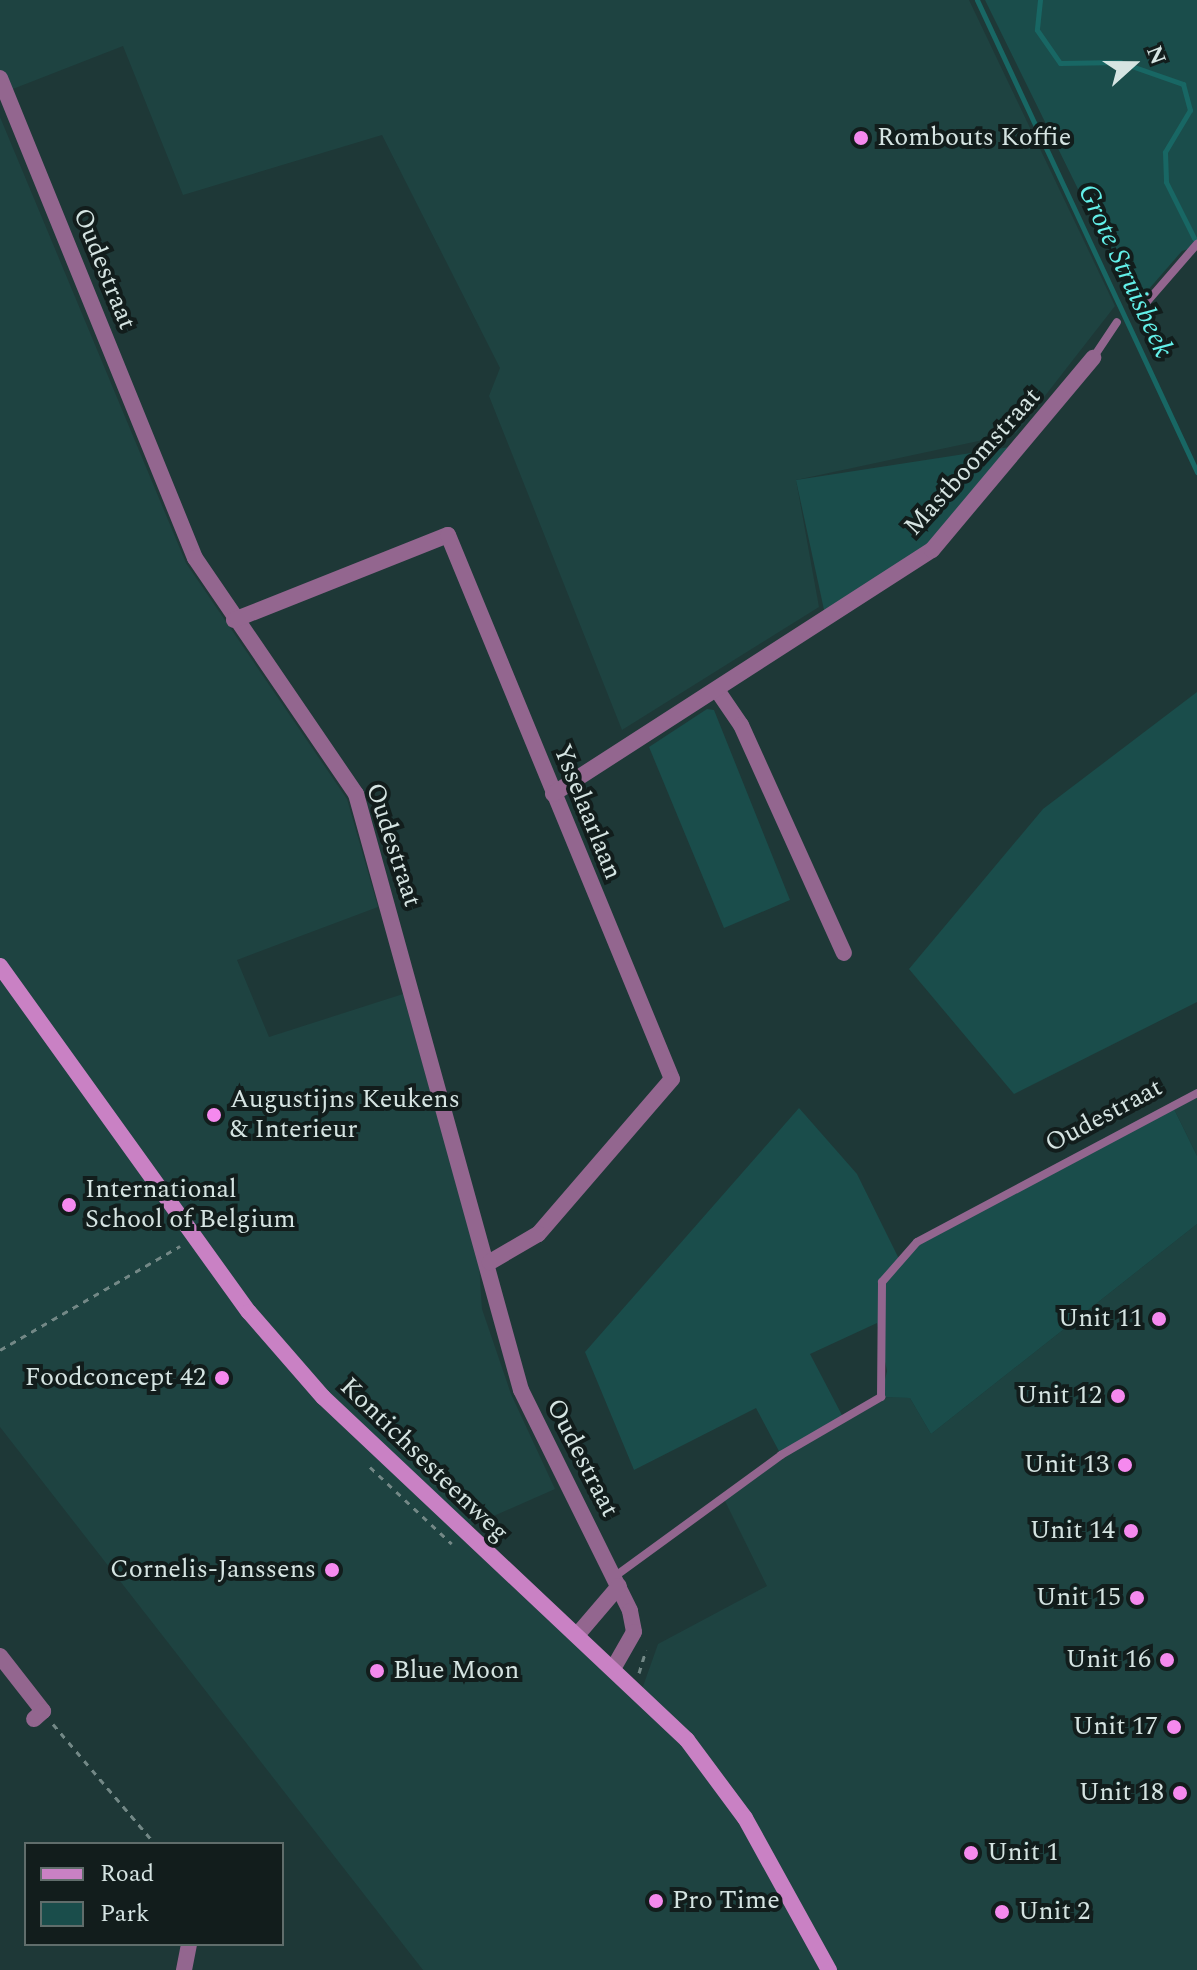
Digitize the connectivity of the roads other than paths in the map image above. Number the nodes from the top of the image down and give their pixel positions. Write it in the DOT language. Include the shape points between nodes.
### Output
graph roads {
  1 [pos="0,78"];
  2 [pos="1197,244"];
  3 [pos="1139,311"];
  4 [pos="1117,322"];
  5 [pos="1093,358"];
  6 [pos="234,620"];
  7 [pos="717,690"];
  8 [pos="553,794"];
  9 [pos="844,953"];
  10 [pos="0,966"];
  11 [pos="1197,1093"];
  12 [pos="490,1262"];
  13 [pos="617,1582"];
  14 [pos="578,1634"];
  15 [pos="0,1656"];
  16 [pos="614,1667"];
  17 [pos="38,1715"];
  18 [pos="189,1946"];
  19 [pos="184,1970"];
  20 [pos="829,1970"];
  1 -- 6 [label="street, Oudestraat" via="195,558"];
  2 -- 3 [label="lane"];
  4 -- 5 [label="lane"];
  5 -- 7 [label="street, Mastboomstraat" via="932,550"];
  6 -- 8 [label="street, Ysselaarlaan" via="448,535"];
  6 -- 12 [label="street, Oudestraat" via="356,794"];
  7 -- 8 [label="street, Mastboomstraat"];
  7 -- 9 [label="street" via="741,725"];
  8 -- 12 [label="street, Ysselaarlaan" via="672,1079 538,1234"];
  10 -- 14 [label="street, Kontichsesteenweg" via="194,1235 323,1397 448,1521"];
  11 -- 13 [label="lane, Oudestraat" via="917,1242 882,1282 881,1397 734,1487"];
  12 -- 13 [label="street, Oudestraat" via="493,1307 521,1390"];
  13 -- 14 [label="street, Oudestraat"];
  13 -- 16 [label="street, Oudestraat" via="634,1632"];
  14 -- 16 [label="street, Kontichsesteenweg"];
  15 -- 17 [label="street"];
  16 -- 20 [label="street, Kontichsesteenweg" via="687,1740 745,1818"];
  18 -- 19 [label="street"];
}
